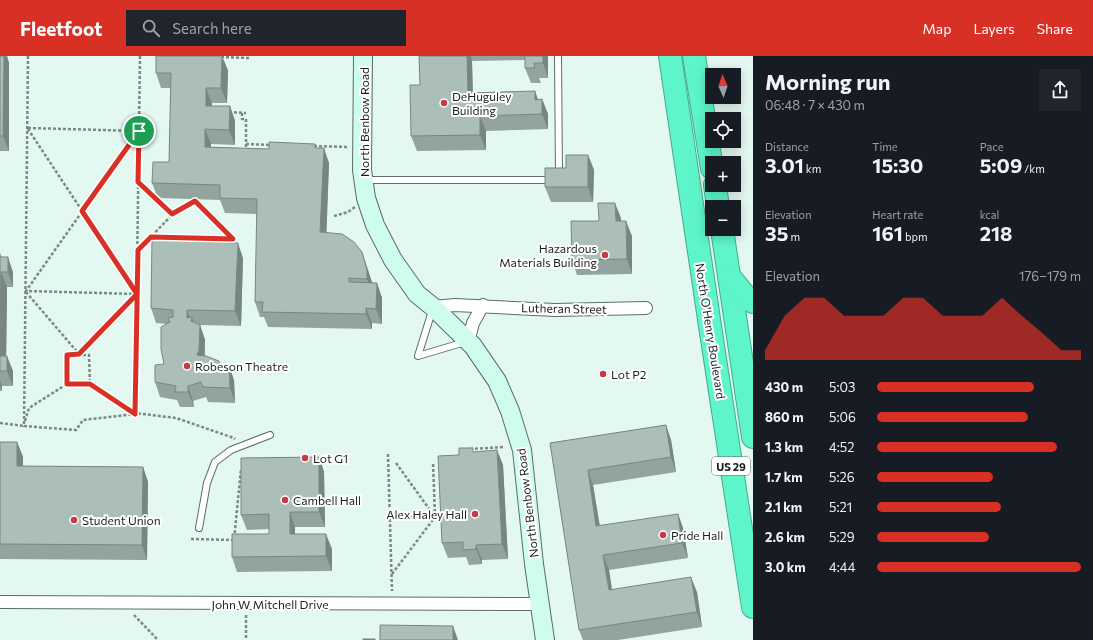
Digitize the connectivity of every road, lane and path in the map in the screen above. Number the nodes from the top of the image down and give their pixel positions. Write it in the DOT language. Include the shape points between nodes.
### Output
graph roads {
  1 [pos="28,56"];
  2 [pos="140,56"];
  3 [pos="363,56"];
  4 [pos="375,56"];
  5 [pos="558,56"];
  6 [pos="670,56"];
  7 [pos="694,56"];
  8 [pos="219,57"];
  9 [pos="250,58"];
  10 [pos="224,112"];
  11 [pos="363,112"];
  12 [pos="242,113"];
  13 [pos="246,113"];
  14 [pos="28,128"];
  15 [pos="139,131"];
  16 [pos="246,144"];
  17 [pos="269,145"];
  18 [pos="277,145"];
  19 [pos="307,146"];
  20 [pos="352,147"];
  21 [pos="269,151"];
  22 [pos="246,152"];
  23 [pos="710,156"];
  24 [pos="364,180"];
  25 [pos="138,182"];
  26 [pos="357,206"];
  27 [pos="82,211"];
  28 [pos="172,214"];
  29 [pos="334,216"];
  30 [pos="723,236"];
  31 [pos="151,237"];
  32 [pos="138,250"];
  33 [pos="729,276"];
  34 [pos="26,291"];
  35 [pos="137,294"];
  36 [pos="753,302"];
  37 [pos="483,305"];
  38 [pos="433,307"];
  39 [pos="646,308"];
  40 [pos="753,326"];
  41 [pos="468,342"];
  42 [pos="79,354"];
  43 [pos="743,374"];
  44 [pos="67,384"];
  45 [pos="90,384"];
  46 [pos="135,414"];
  47 [pos="0,423"];
  48 [pos="24,426"];
  49 [pos="270,435"];
  50 [pos="753,437"];
  51 [pos="239,447"];
  52 [pos="508,447"];
  53 [pos="466,449"];
  54 [pos="388,454"];
  55 [pos="396,462"];
  56 [pos="433,462"];
  57 [pos="390,517"];
  58 [pos="435,517"];
  59 [pos="199,528"];
  60 [pos="191,539"];
  61 [pos="391,575"];
  62 [pos="392,594"];
  63 [pos="0,602"];
  64 [pos="540,604"];
  65 [pos="753,606"];
  66 [pos="130,610"];
  67 [pos="246,611"];
  68 [pos="158,640"];
  69 [pos="246,640"];
  70 [pos="545,640"];
  1 -- 14 [label="path"];
  2 -- 15 [label="path"];
  3 -- 11 [label="street, North Benbow Road"];
  4 -- 11 [label="street"];
  5 -- 24 [label="lane" via="560,180"];
  6 -- 65 [label="highway, North O'Henry Boulevard / US 29"];
  7 -- 23 [label="highway"];
  8 -- 9 [label="path"];
  10 -- 12 [label="path"];
  11 -- 24 [label="street, North Benbow Road"];
  12 -- 13 [label="path"];
  12 -- 16 [label="path" via="242,119 246,119"];
  14 -- 15 [label="path"];
  14 -- 27 [label="path"];
  14 -- 34 [label="path"];
  15 -- 25 [label="path"];
  15 -- 27 [label="path"];
  16 -- 17 [label="path"];
  16 -- 22 [label="path"];
  17 -- 18 [label="path"];
  17 -- 21 [label="path"];
  19 -- 20 [label="path"];
  24 -- 38 [label="street, North Benbow Road" via="366,198 375,225 393,260 417,294"];
  25 -- 28 [label="path"];
  25 -- 32 [label="path"];
  26 -- 29 [label="path"];
  27 -- 34 [label="path"];
  27 -- 35 [label="path"];
  28 -- 31 [label="path"];
  28 -- 31 [label="path" via="195,201 233,239"];
  30 -- 33 [label="highway, North O'Henry Boulevard"];
  31 -- 32 [label="path"];
  32 -- 35 [label="path"];
  33 -- 36 [label="highway"];
  33 -- 43 [label="highway, North O'Henry Boulevard"];
  34 -- 35 [label="path"];
  34 -- 42 [label="path"];
  34 -- 48 [label="path"];
  35 -- 42 [label="path"];
  35 -- 46 [label="path"];
  37 -- 38 [label="street, Lutheran Street"];
  37 -- 39 [label="street, Lutheran Street" via="555,310"];
  37 -- 41 [label="street" via="473,322"];
  38 -- 41 [label="street, North Benbow Road"];
  38 -- 41 [label="lane" via="418,356"];
  40 -- 43 [label="highway" via="750,330"];
  41 -- 64 [label="street, North Benbow Road" via="497,381 510,411 522,450"];
  42 -- 44 [label="path" via="67,355"];
  42 -- 45 [label="path" via="89,355"];
  43 -- 50 [label="highway, North O'Henry Boulevard"];
  44 -- 45 [label="path"];
  44 -- 48 [label="path" via="29,408"];
  45 -- 46 [label="path"];
  46 -- 48 [label="path" via="83,420 76,430"];
  46 -- 51 [label="path" via="176,418 234,438"];
  47 -- 48 [label="path"];
  49 -- 51 [label="lane"];
  51 -- 59 [label="lane" via="215,462 206,483"];
  51 -- 60 [label="path" via="242,457 234,540"];
  52 -- 53 [label="path"];
  54 -- 57 [label="path"];
  55 -- 58 [label="path"];
  56 -- 58 [label="path"];
  57 -- 58 [label="path"];
  57 -- 61 [label="path"];
  58 -- 61 [label="path"];
  61 -- 62 [label="path"];
  63 -- 64 [label="street, John W Mitchell Drive"];
  64 -- 70 [label="street, North Benbow Road"];
  66 -- 68 [label="path"];
  67 -- 69 [label="path"];
}
